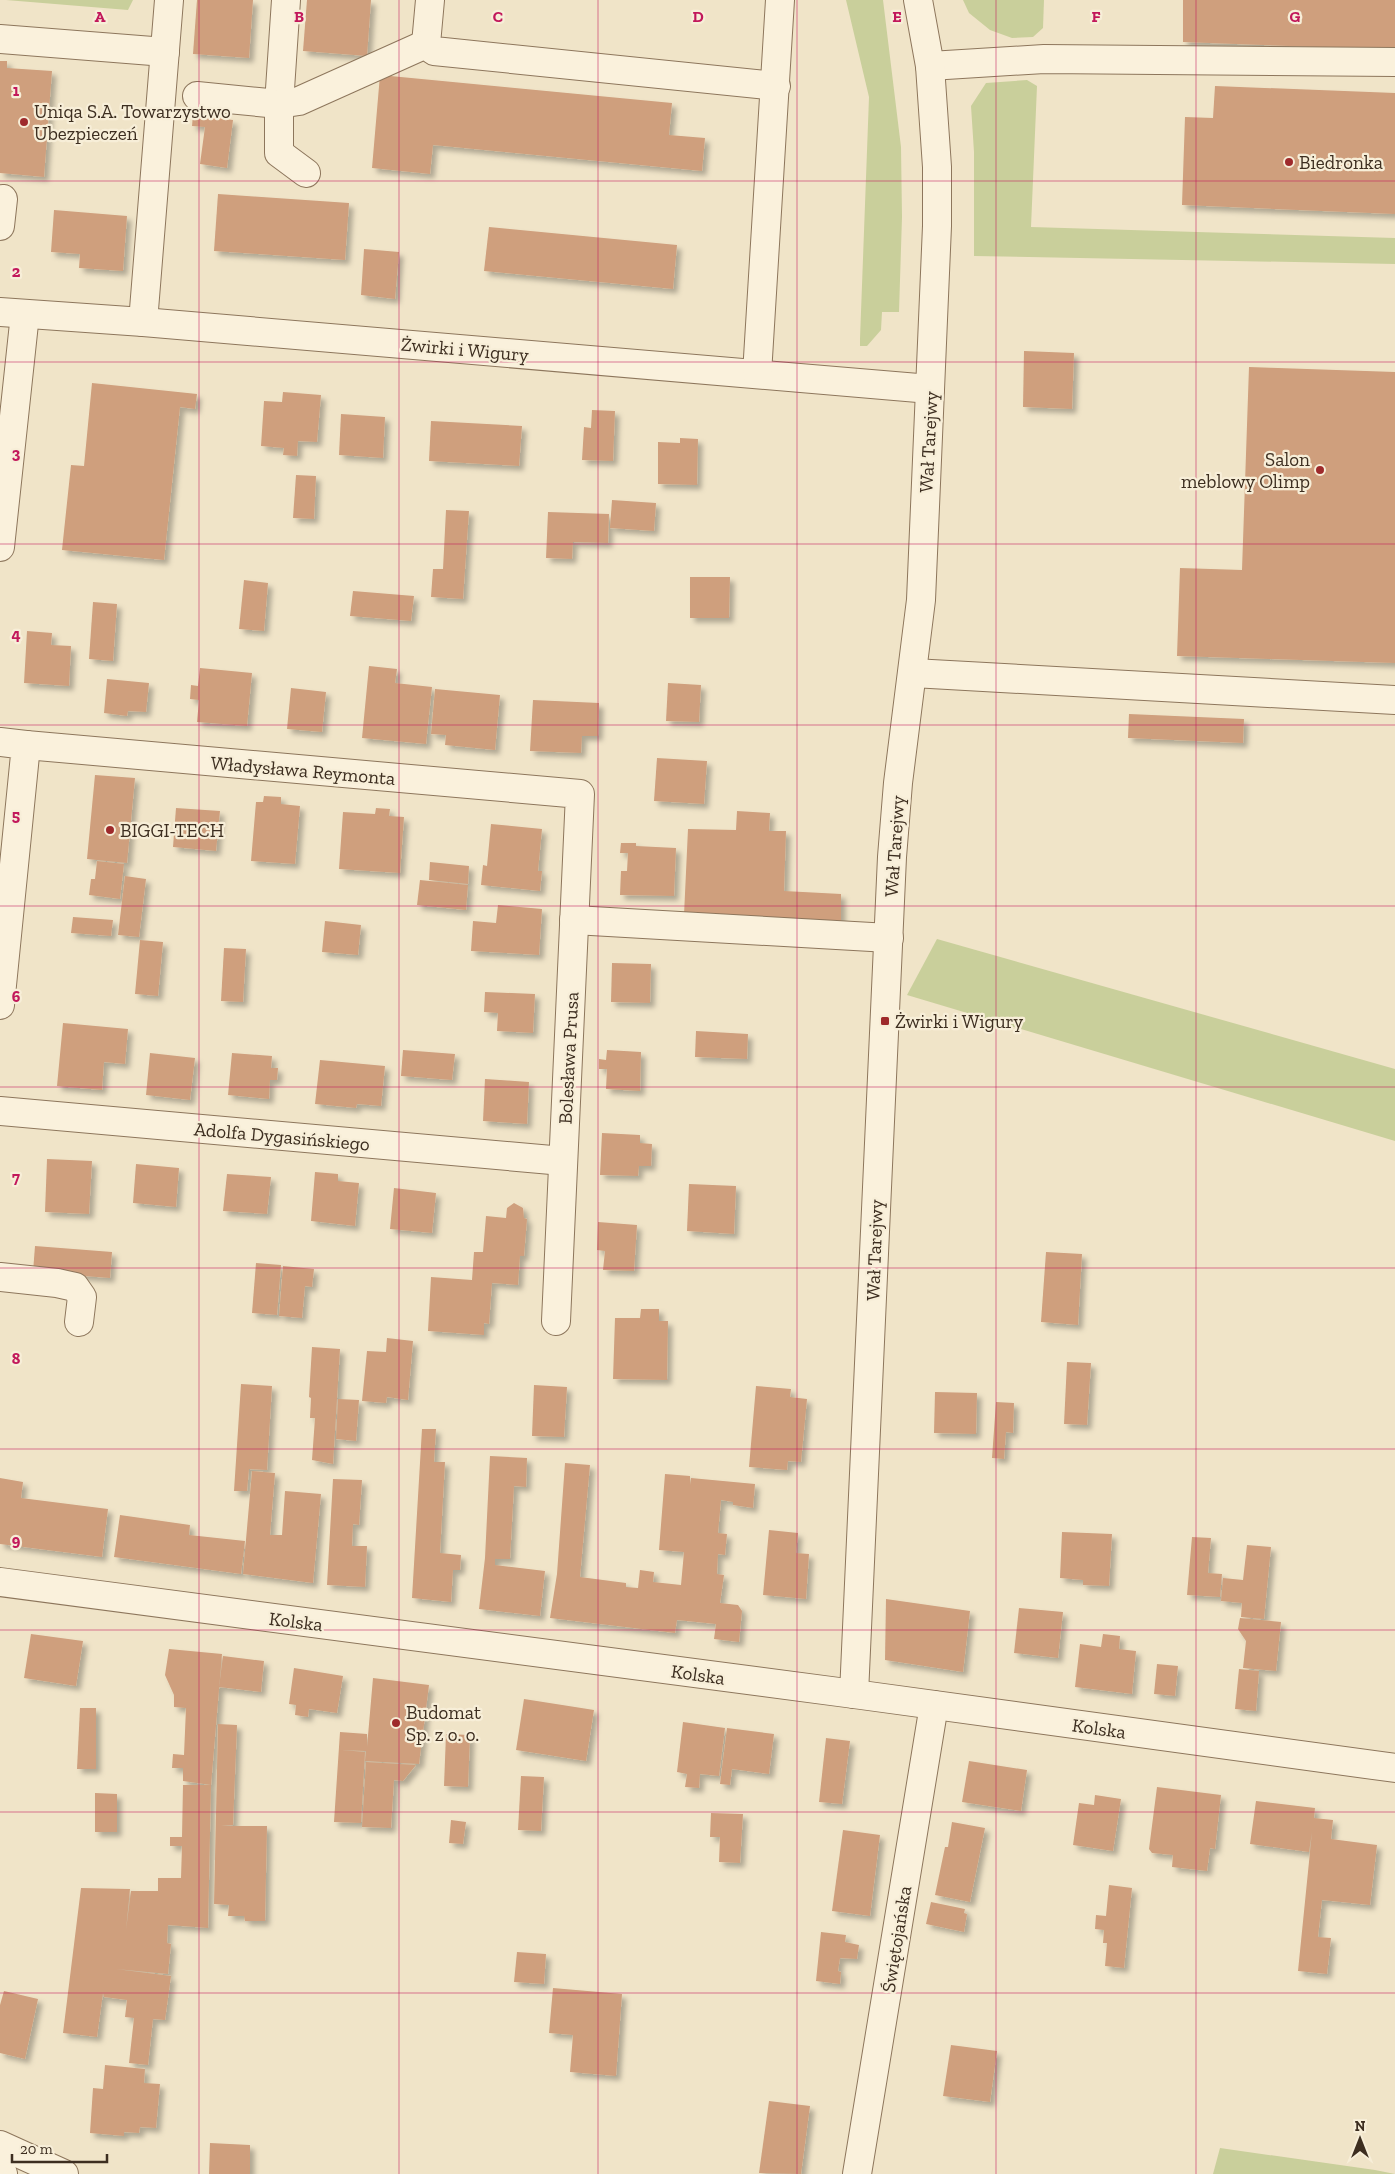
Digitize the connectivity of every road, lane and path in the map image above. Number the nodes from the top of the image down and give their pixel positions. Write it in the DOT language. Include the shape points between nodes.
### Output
graph roads {
  1 [pos="169,0"];
  2 [pos="286,0"];
  3 [pos="430,0"];
  4 [pos="780,0"];
  5 [pos="918,0"];
  6 [pos="0,39"];
  7 [pos="426,44"];
  8 [pos="165,52"];
  9 [pos="1395,62"];
  10 [pos="930,66"];
  11 [pos="776,86"];
  12 [pos="197,96"];
  13 [pos="279,104"];
  14 [pos="306,173"];
  15 [pos="3,198"];
  16 [pos="0,226"];
  17 [pos="13,313"];
  18 [pos="143,322"];
  19 [pos="757,374"];
  20 [pos="930,389"];
  21 [pos="0,547"];
  22 [pos="913,673"];
  23 [pos="1395,700"];
  24 [pos="13,743"];
  25 [pos="580,794"];
  26 [pos="574,920"];
  27 [pos="888,938"];
  28 [pos="0,1005"];
  29 [pos="0,1111"];
  30 [pos="563,1161"];
  31 [pos="0,1277"];
  32 [pos="556,1321"];
  33 [pos="79,1322"];
  34 [pos="0,1582"];
  35 [pos="854,1694"];
  36 [pos="934,1705"];
  37 [pos="1395,1768"];
  38 [pos="0,2145"];
  39 [pos="0,2165"];
  40 [pos="3,2174"];
  41 [pos="64,2174"];
  42 [pos="857,2174"];
  1 -- 8 [label="street"];
  2 -- 13 [label="street"];
  3 -- 7 [label="street"];
  4 -- 11 [label="street"];
  5 -- 10 [label="street, Wał Tarejwy"];
  6 -- 8 [label="street"];
  7 -- 11 [label="street" via="434,51"];
  7 -- 13 [label="street" via="299,101"];
  8 -- 18 [label="street"];
  9 -- 10 [label="street" via="1044,59"];
  10 -- 20 [label="street, Wał Tarejwy" via="937,167"];
  11 -- 19 [label="street"];
  12 -- 13 [label="street"];
  13 -- 14 [label="street" via="279,153"];
  15 -- 16 [label="street"];
  17 -- 18 [label="street, Żwirki i Wigury"];
  17 -- 21 [label="street"];
  18 -- 19 [label="street, Żwirki i Wigury"];
  19 -- 20 [label="street, Żwirki i Wigury"];
  20 -- 22 [label="street, Wał Tarejwy" via="921,600"];
  22 -- 23 [label="street"];
  22 -- 27 [label="street, Wał Tarejwy" via="898,783"];
  24 -- 25 [label="street, Władysława Reymonta"];
  24 -- 28 [label="street"];
  25 -- 26 [label="street, Bolesława Prusa"];
  26 -- 27 [label="street"];
  26 -- 30 [label="street, Bolesława Prusa"];
  27 -- 35 [label="street, Wał Tarejwy"];
  29 -- 30 [label="street, Adolfa Dygasińskiego"];
  30 -- 32 [label="street, Bolesława Prusa"];
  31 -- 33 [label="street" via="75,1287 82,1297"];
  34 -- 35 [label="street, Kolska"];
  35 -- 36 [label="street, Kolska"];
  36 -- 37 [label="street, Kolska"];
  36 -- 42 [label="street, Świętojańska"];
  38 -- 41 [label="street"];
  39 -- 40 [label="street"];
}
